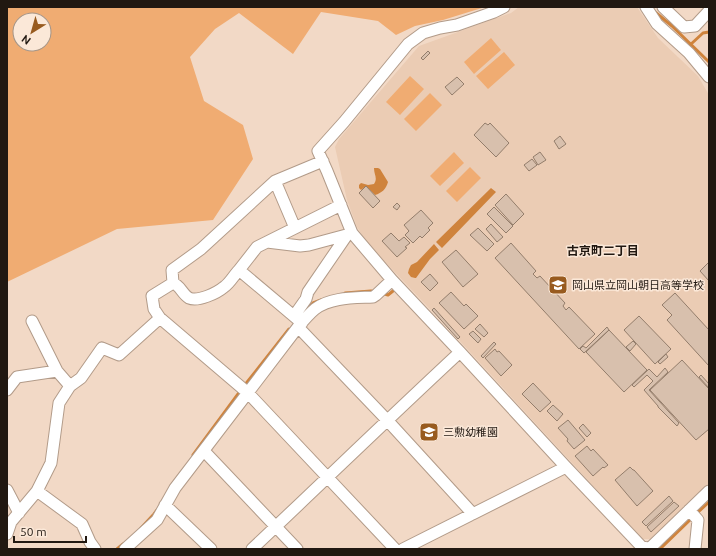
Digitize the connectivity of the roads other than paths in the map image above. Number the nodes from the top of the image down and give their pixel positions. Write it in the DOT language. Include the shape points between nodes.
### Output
graph roads {
  1 [pos="504,7"];
  2 [pos="646,7"];
  3 [pos="709,11"];
  4 [pos="661,15"];
  5 [pos="709,77"];
  6 [pos="323,161"];
  7 [pos="275,181"];
  8 [pos="341,205"];
  9 [pos="295,228"];
  10 [pos="350,234"];
  11 [pos="266,242"];
  12 [pos="239,270"];
  13 [pos="173,283"];
  14 [pos="384,288"];
  15 [pos="160,318"];
  16 [pos="32,321"];
  17 [pos="298,321"];
  18 [pos="460,352"];
  19 [pos="57,371"];
  20 [pos="70,386"];
  21 [pos="7,390"];
  22 [pos="245,390"];
  23 [pos="387,420"];
  24 [pos="204,451"];
  25 [pos="566,467"];
  26 [pos="328,478"];
  27 [pos="7,490"];
  28 [pos="37,491"];
  29 [pos="709,491"];
  30 [pos="165,505"];
  31 [pos="19,513"];
  32 [pos="473,514"];
  33 [pos="693,514"];
  34 [pos="276,526"];
  35 [pos="7,534"];
  36 [pos="95,549"];
  37 [pos="125,549"];
  38 [pos="211,549"];
  39 [pos="252,549"];
  40 [pos="297,549"];
  41 [pos="395,549"];
  42 [pos="403,549"];
  43 [pos="695,549"];
  1 -- 6 [label="street" via="457,25 423,33 408,44 318,151"];
  2 -- 4 [label="street"];
  3 -- 4 [label="street" via="695,26 684,27"];
  4 -- 5 [label="street"];
  6 -- 7 [label="street"];
  6 -- 8 [label="street"];
  7 -- 9 [label="street"];
  7 -- 13 [label="street" via="201,248 172,270"];
  8 -- 9 [label="street"];
  8 -- 10 [label="street"];
  9 -- 11 [label="street"];
  10 -- 11 [label="street" via="300,246"];
  10 -- 14 [label="street"];
  10 -- 17 [label="street" via="308,292"];
  11 -- 12 [label="street" via="257,247"];
  12 -- 13 [label="street" via="225,287 203,298 190,298"];
  12 -- 17 [label="street"];
  13 -- 15 [label="street" via="152,296 154,309"];
  14 -- 17 [label="street" via="373,297 338,299 323,304"];
  14 -- 18 [label="street"];
  15 -- 20 [label="street" via="119,355 102,348 81,378"];
  15 -- 22 [label="street"];
  16 -- 19 [label="street"];
  17 -- 22 [label="street"];
  17 -- 23 [label="street"];
  18 -- 23 [label="street"];
  18 -- 25 [label="street"];
  19 -- 20 [label="street"];
  19 -- 21 [label="street" via="17,376"];
  20 -- 28 [label="street" via="59,403 51,463"];
  22 -- 24 [label="street"];
  22 -- 26 [label="street"];
  23 -- 26 [label="street"];
  23 -- 32 [label="street"];
  24 -- 30 [label="street"];
  24 -- 34 [label="street"];
  25 -- 32 [label="street"];
  25 -- 33 [label="street" via="641,546 649,548"];
  26 -- 34 [label="street"];
  26 -- 41 [label="street"];
  27 -- 31 [label="street"];
  28 -- 31 [label="street"];
  28 -- 36 [label="street" via="82,524"];
  29 -- 33 [label="street"];
  30 -- 37 [label="street" via="157,520"];
  30 -- 38 [label="street"];
  31 -- 35 [label="street" via="11,522"];
  32 -- 42 [label="street"];
  33 -- 43 [label="street" via="698,520"];
  34 -- 39 [label="street"];
  34 -- 40 [label="street"];
}
